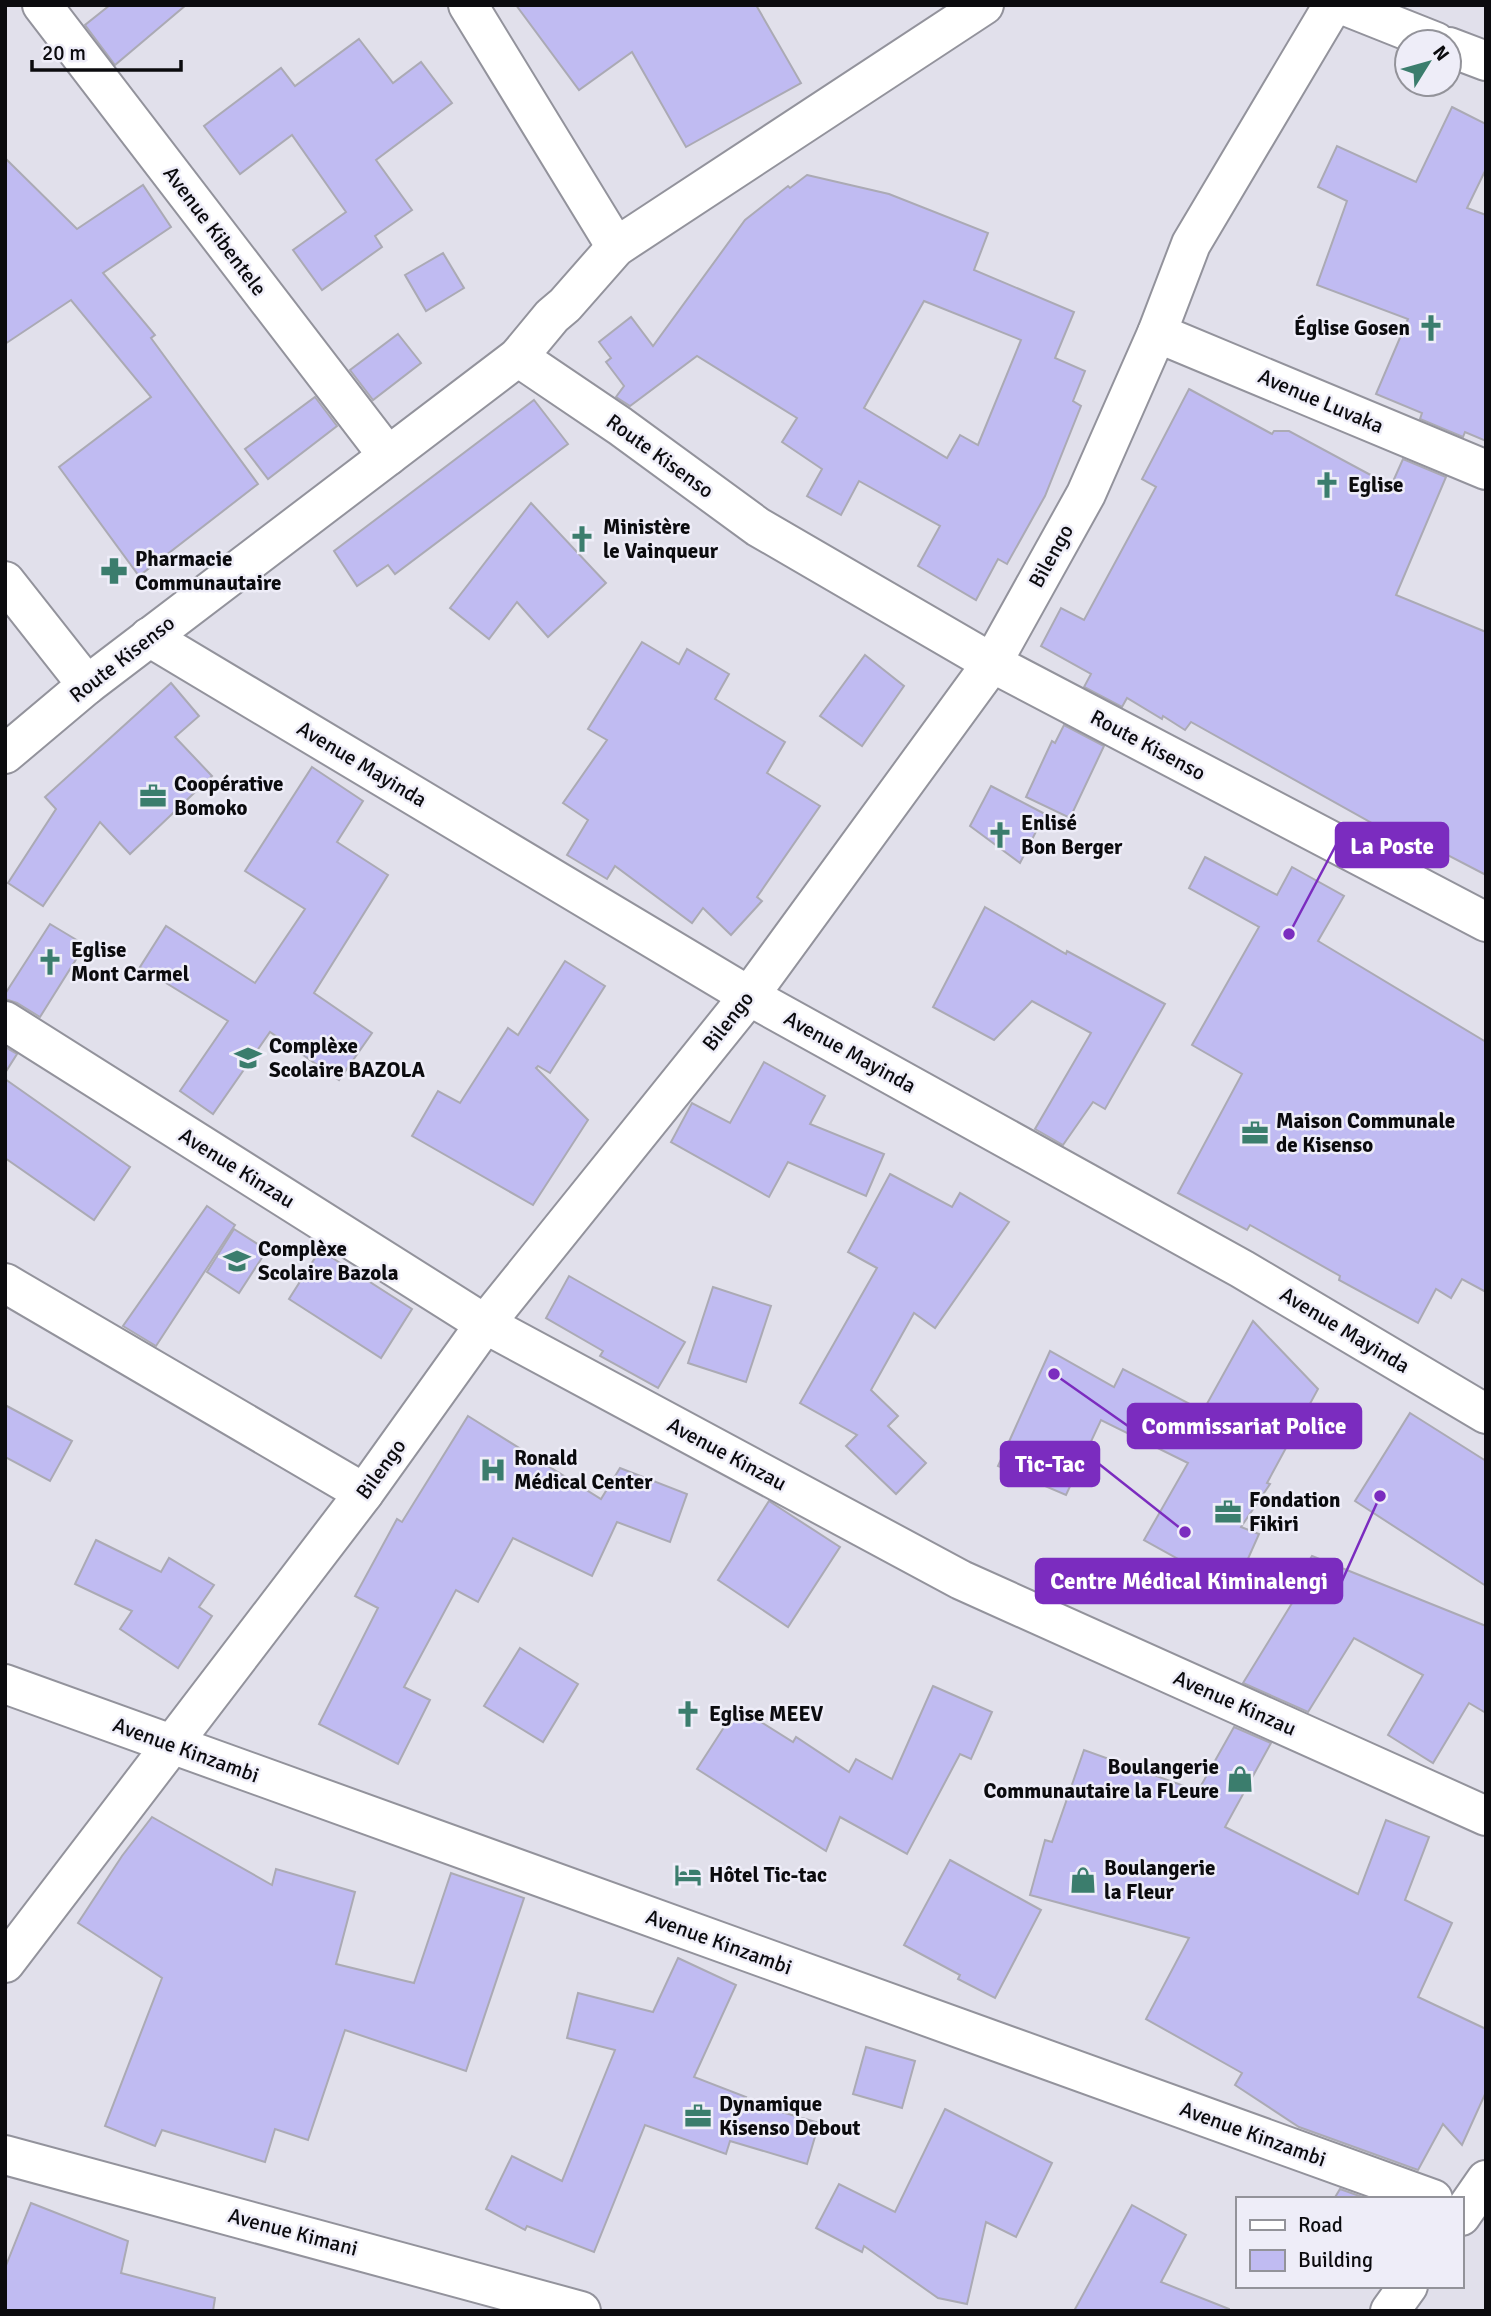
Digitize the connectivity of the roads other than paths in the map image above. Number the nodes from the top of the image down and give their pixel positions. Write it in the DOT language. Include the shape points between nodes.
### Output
graph roads {
  1 [pos="42,5"];
  2 [pos="468,5"];
  3 [pos="1333,5"];
  4 [pos="1343,5"];
  5 [pos="975,8"];
  6 [pos="1401,28"];
  7 [pos="1463,52"];
  8 [pos="1486,61"];
  9 [pos="616,247"];
  10 [pos="1157,333"];
  11 [pos="518,356"];
  12 [pos="388,456"];
  13 [pos="1486,470"];
  14 [pos="5,581"];
  15 [pos="149,637"];
  16 [pos="992,663"];
  17 [pos="87,685"];
  18 [pos="5,754"];
  19 [pos="1486,922"];
  20 [pos="749,996"];
  21 [pos="5,1021"];
  22 [pos="5,1283"];
  23 [pos="485,1324"];
  24 [pos="1486,1414"];
  25 [pos="364,1493"];
  26 [pos="5,1684"];
  27 [pos="171,1745"];
  28 [pos="1486,1816"];
  29 [pos="5,1963"];
  30 [pos="5,2155"];
  31 [pos="1442,2197"];
  32 [pos="1407,2288"];
  33 [pos="581,2311"];
  34 [pos="1390,2311"];
  1 -- 12 [label="street, Avenue Kibentele"];
  2 -- 9 [label="street"];
  3 -- 10 [label="street, Bilengo" via="1191,244"];
  4 -- 6 [label="street"];
  5 -- 9 [label="street"];
  7 -- 8 [label="street"];
  9 -- 11 [label="street"];
  10 -- 13 [label="street, Avenue Luvaka"];
  10 -- 16 [label="street, Bilengo" via="1086,494"];
  11 -- 12 [label="street, Route Kisenso"];
  11 -- 16 [label="street, Route Kisenso" via="758,527"];
  12 -- 15 [label="street, Route Kisenso"];
  14 -- 17 [label="street"];
  15 -- 17 [label="street, Route Kisenso"];
  15 -- 20 [label="street, Avenue Mayinda"];
  16 -- 19 [label="street, Route Kisenso"];
  16 -- 20 [label="street, Bilengo"];
  17 -- 18 [label="street, Route Kisenso"];
  20 -- 23 [label="street, Bilengo"];
  20 -- 24 [label="street, Avenue Mayinda" via="1242,1269"];
  21 -- 23 [label="street, Avenue Kinzau"];
  22 -- 25 [label="street"];
  23 -- 25 [label="street, Bilengo"];
  23 -- 28 [label="street, Avenue Kinzau" via="961,1580"];
  25 -- 27 [label="street, Bilengo"];
  26 -- 27 [label="street, Avenue Kinzambi"];
  27 -- 29 [label="street, Bilengo"];
  27 -- 31 [label="street, Avenue Kinzambi"];
  30 -- 33 [label="street, Avenue Kimani"];
  32 -- 34 [label="street"];
}
